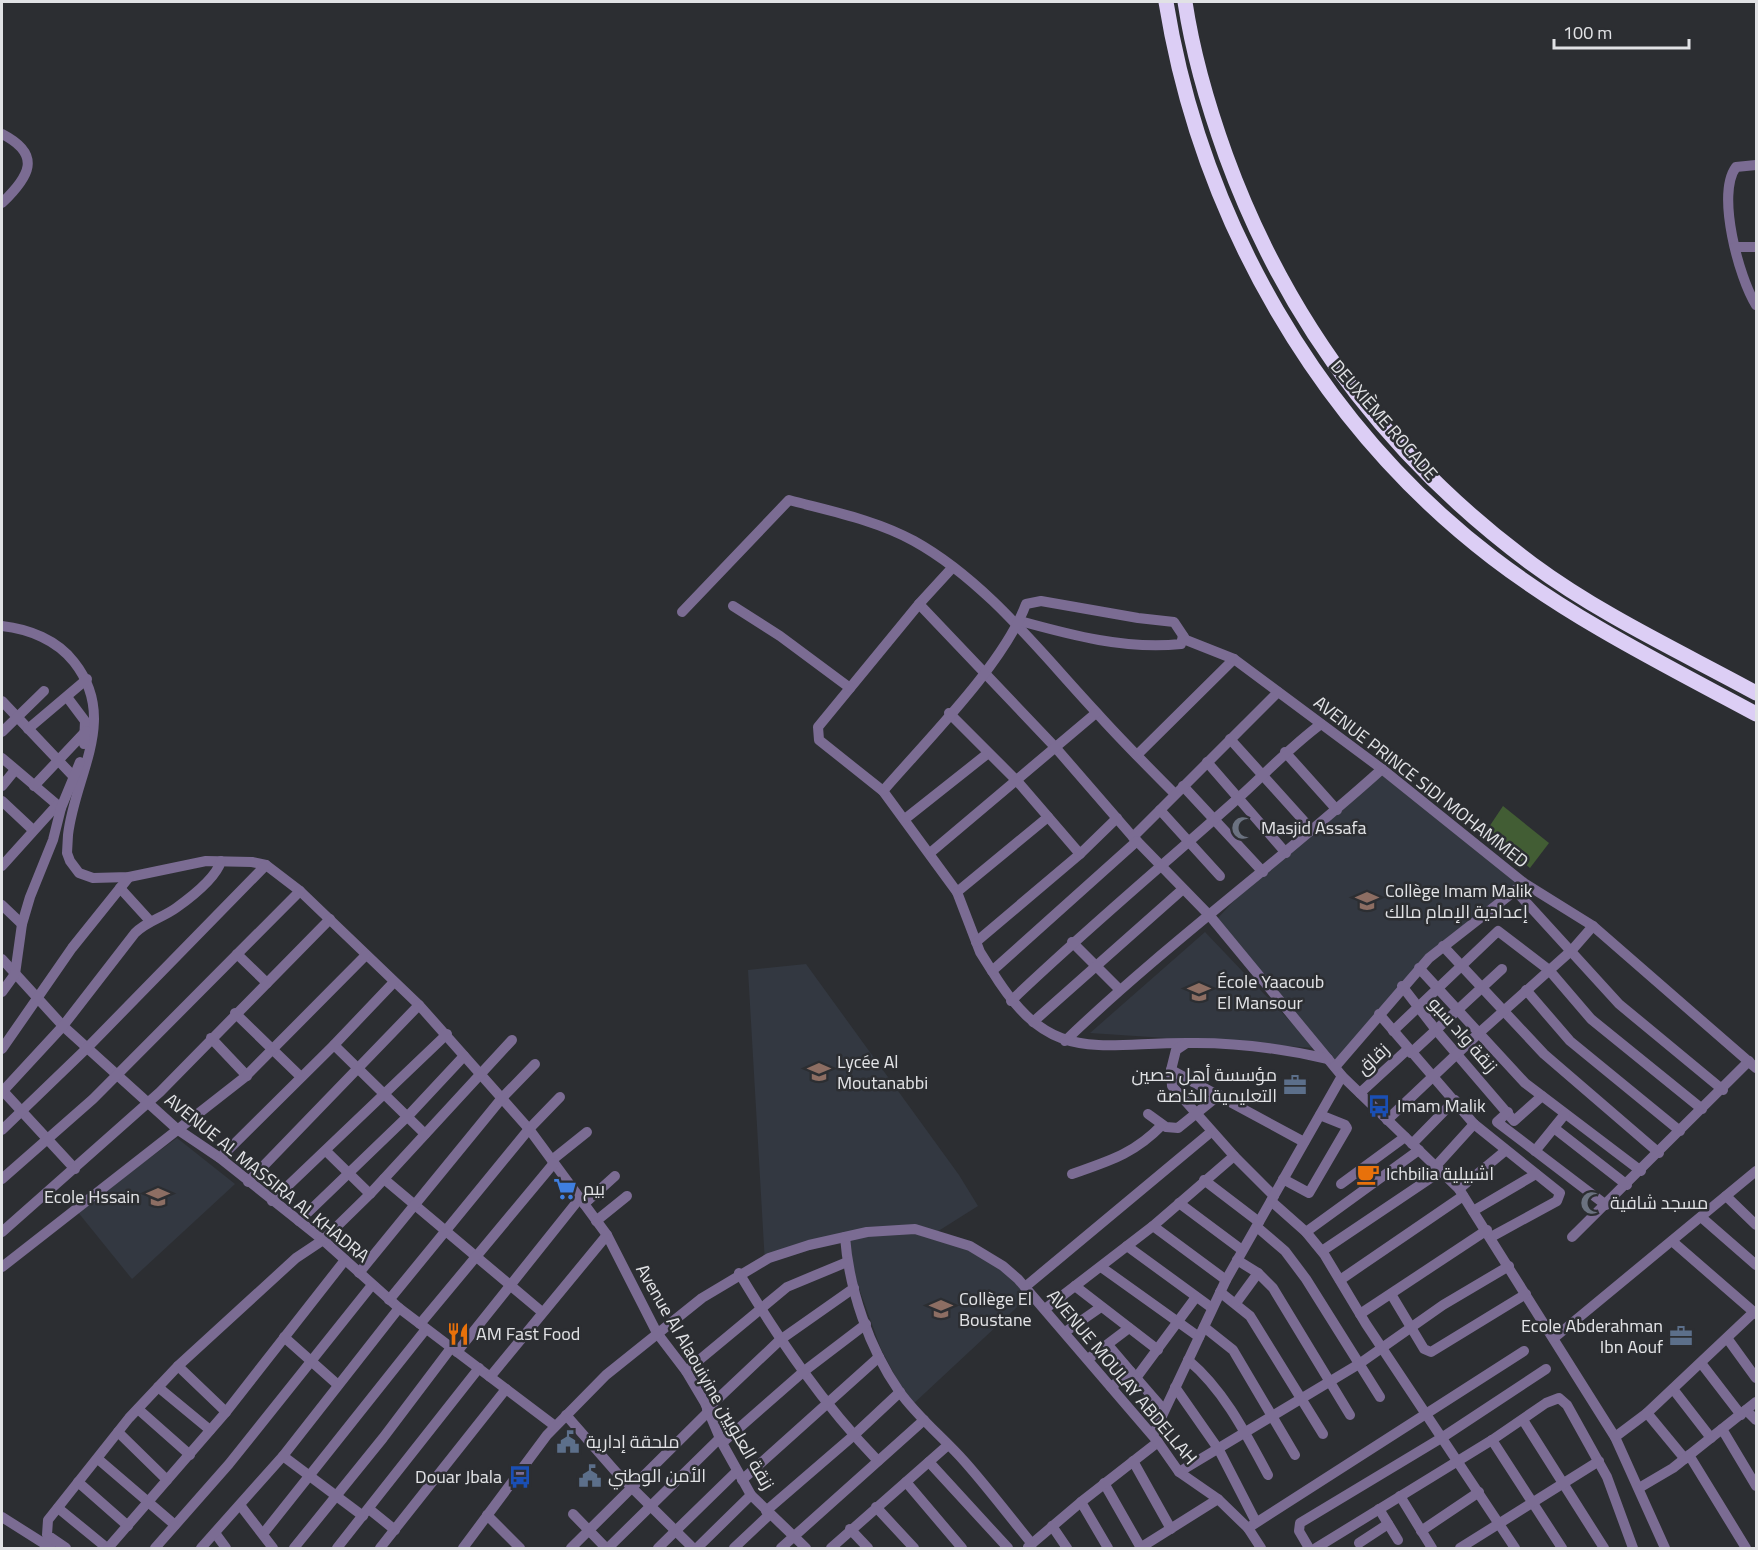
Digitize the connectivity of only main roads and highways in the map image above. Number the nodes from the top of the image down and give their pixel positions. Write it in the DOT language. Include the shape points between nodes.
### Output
graph roads {
  1 [pos="1166,2"];
  2 [pos="1185,2"];
  3 [pos="1756,693"];
  4 [pos="1756,714"];
  1 -- 4 [label="highway, DEUXIÈME ROCADE" via="1190,111 1220,194 1284,324 1327,388 1419,493 1492,557 1568,609"];
  2 -- 3 [label="highway, DEUXIÈME ROCADE" via="1215,125 1273,267 1300,315 1369,410 1416,465 1472,518 1533,565 1599,609"];
}
